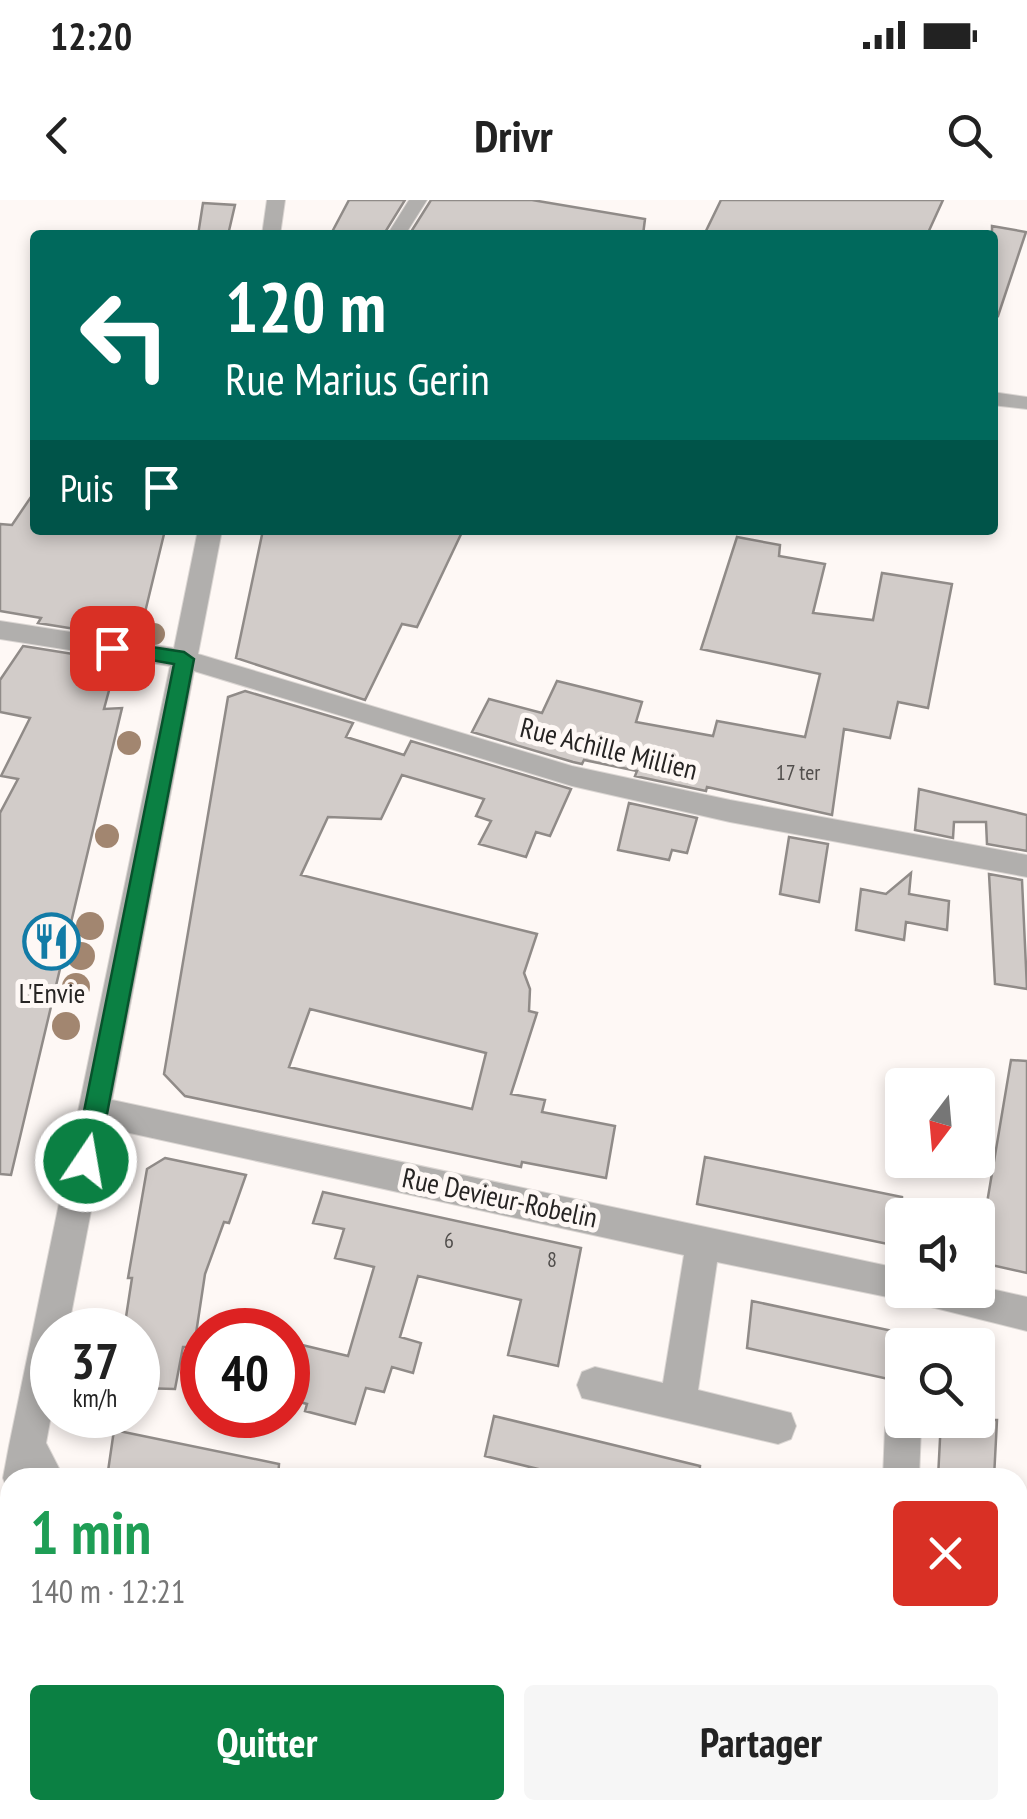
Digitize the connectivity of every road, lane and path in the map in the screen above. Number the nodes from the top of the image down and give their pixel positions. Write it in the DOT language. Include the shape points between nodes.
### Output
graph roads {
  1 [pos="276,200"];
  2 [pos="418,200"];
  3 [pos="272,230"];
  4 [pos="399,230"];
  5 [pos="998,399"];
  6 [pos="1027,403"];
  7 [pos="209,535"];
  8 [pos="0,630"];
  9 [pos="184,659"];
  10 [pos="1027,866"];
  11 [pos="96,1112"];
  12 [pos="703,1242"];
  13 [pos="885,1282"];
  14 [pos="995,1307"];
  15 [pos="1027,1314"];
  16 [pos="595,1385"];
  17 [pos="678,1404"];
  18 [pos="778,1426"];
  19 [pos="902,1438"];
  20 [pos="32,1454"];
  21 [pos="1,1468"];
  22 [pos="901,1468"];
  1 -- 3 [label="street"];
  2 -- 4 [label="street"];
  5 -- 6 [label="street"];
  7 -- 9 [label="street"];
  8 -- 9 [label="street, Rue Achille Millien"];
  9 -- 10 [label="street, Rue Achille Millien" via="572,776"];
  9 -- 11 [label="street"];
  11 -- 12 [label="street, Rue Devieur-Robelin"];
  11 -- 20 [label="street"];
  12 -- 13 [label="street, Rue Devieur-Robelin"];
  12 -- 17 [label="street"];
  14 -- 15 [label="street"];
  16 -- 17 [label="street"];
  17 -- 18 [label="street"];
  19 -- 22 [label="street"];
  20 -- 21 [label="street" via="7,1442"];
}
